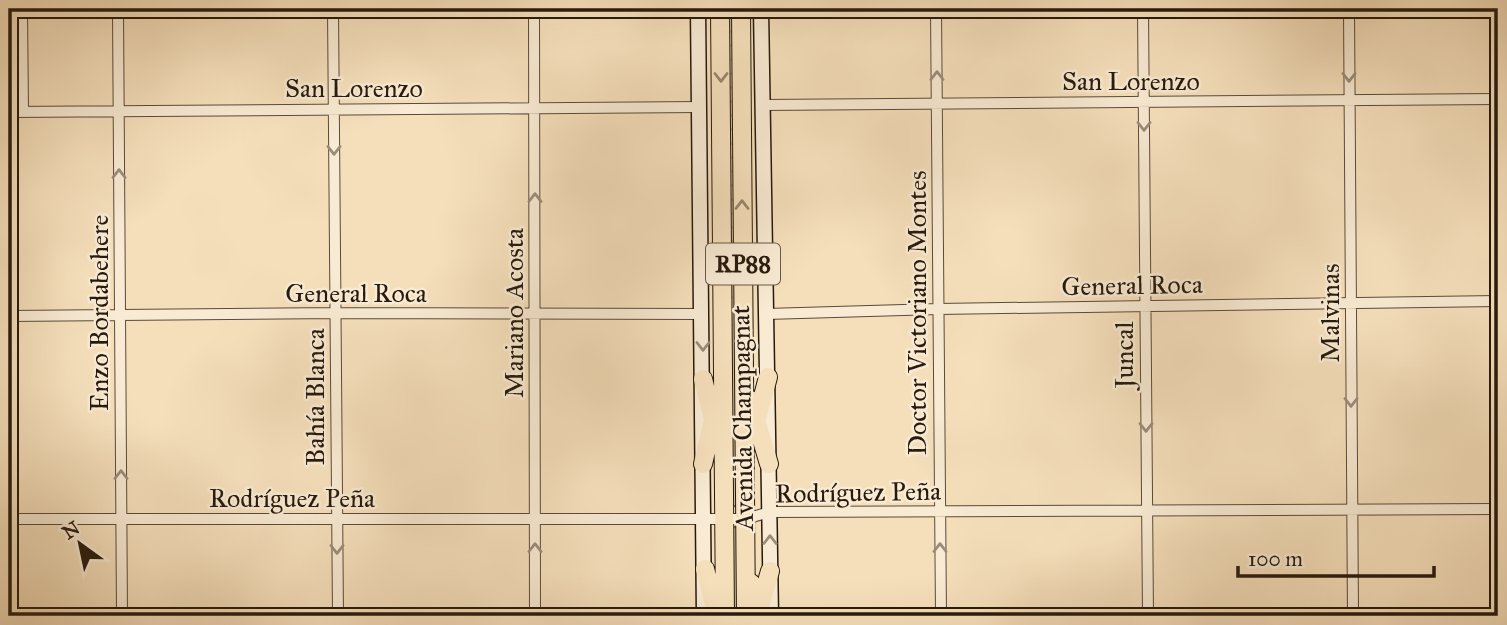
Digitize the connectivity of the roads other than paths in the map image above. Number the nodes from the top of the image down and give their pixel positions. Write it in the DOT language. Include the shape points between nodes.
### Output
graph roads {
  1 [pos="22,9"];
  2 [pos="118,9"];
  3 [pos="333,9"];
  4 [pos="534,9"];
  5 [pos="698,9"];
  6 [pos="720,9"];
  7 [pos="741,9"];
  8 [pos="761,9"];
  9 [pos="936,9"];
  10 [pos="1143,9"];
  11 [pos="1349,9"];
  12 [pos="1498,99"];
  13 [pos="1349,101"];
  14 [pos="1144,102"];
  15 [pos="937,104"];
  16 [pos="763,105"];
  17 [pos="699,107"];
  18 [pos="534,108"];
  19 [pos="334,109"];
  20 [pos="119,111"];
  21 [pos="9,112"];
  22 [pos="23,112"];
  23 [pos="1498,301"];
  24 [pos="1350,303"];
  25 [pos="1145,306"];
  26 [pos="939,309"];
  27 [pos="336,313"];
  28 [pos="535,313"];
  29 [pos="702,314"];
  30 [pos="766,314"];
  31 [pos="120,315"];
  32 [pos="9,316"];
  33 [pos="723,377"];
  34 [pos="744,377"];
  35 [pos="768,377"];
  36 [pos="703,379"];
  37 [pos="713,419"];
  38 [pos="756,421"];
  39 [pos="723,462"];
  40 [pos="745,463"];
  41 [pos="703,464"];
  42 [pos="769,464"];
  43 [pos="1352,509"];
  44 [pos="1498,509"];
  45 [pos="1147,510"];
  46 [pos="940,511"];
  47 [pos="770,512"];
  48 [pos="535,518"];
  49 [pos="704,518"];
  50 [pos="9,519"];
  51 [pos="121,519"];
  52 [pos="724,519"];
  53 [pos="745,519"];
  54 [pos="337,520"];
  55 [pos="705,569"];
  56 [pos="770,571"];
  57 [pos="759,615"];
  58 [pos="122,616"];
  59 [pos="338,616"];
  60 [pos="535,616"];
  61 [pos="716,616"];
  62 [pos="941,616"];
  63 [pos="1147,616"];
  64 [pos="1353,616"];
  1 -- 22 [label="street"];
  2 -- 20 [label="street, Enzo Bordabehere"];
  3 -- 19 [label="street, Bahía Blanca"];
  4 -- 18 [label="street, Mariano Acosta"];
  5 -- 17 [label="street, Avenida Champagnat"];
  6 -- 33 [label="highway, Avenida Champagnat / RP88, one-way"];
  34 -- 7 [label="highway, Avenida Champagnat / RP88, one-way"];
  8 -- 16 [label="street, Avenida Champagnat"];
  15 -- 9 [label="street, Doctor Victoriano Montes, one-way"];
  10 -- 14 [label="street, Juncal"];
  11 -- 13 [label="street, Malvinas, one-way"];
  12 -- 13 [label="street, San Lorenzo"];
  13 -- 14 [label="street, San Lorenzo"];
  13 -- 24 [label="street, Malvinas"];
  14 -- 15 [label="street, San Lorenzo"];
  14 -- 25 [label="street, Juncal, one-way"];
  15 -- 16 [label="street, San Lorenzo"];
  15 -- 26 [label="street, Doctor Victoriano Montes"];
  16 -- 30 [label="street, Avenida Champagnat"];
  17 -- 18 [label="street, San Lorenzo"];
  17 -- 29 [label="street, Avenida Champagnat"];
  18 -- 19 [label="street, San Lorenzo"];
  28 -- 18 [label="street, Mariano Acosta, one-way"];
  19 -- 20 [label="street, San Lorenzo"];
  19 -- 27 [label="street, Bahía Blanca, one-way"];
  20 -- 22 [label="street, San Lorenzo"];
  31 -- 20 [label="street, Enzo Bordabehere, one-way"];
  21 -- 22 [label="street, San Lorenzo"];
  23 -- 24 [label="street, General Roca"];
  24 -- 25 [label="street, General Roca"];
  24 -- 43 [label="street, Malvinas, one-way"];
  25 -- 26 [label="street, General Roca"];
  25 -- 45 [label="street, Juncal, one-way"];
  26 -- 30 [label="street, General Roca"];
  26 -- 46 [label="street, Doctor Victoriano Montes"];
  27 -- 28 [label="street, General Roca"];
  27 -- 31 [label="street, General Roca"];
  27 -- 54 [label="street, Bahía Blanca"];
  28 -- 29 [label="street, General Roca"];
  28 -- 48 [label="street, Mariano Acosta"];
  29 -- 36 [label="street, Avenida Champagnat, one-way"];
  30 -- 35 [label="street, Avenida Champagnat"];
  31 -- 32 [label="street, General Roca"];
  51 -- 31 [label="street, Enzo Bordabehere, one-way"];
  33 -- 37 [label="highway"];
  33 -- 39 [label="highway, Avenida Champagnat / RP88"];
  34 -- 38 [label="highway"];
  34 -- 40 [label="highway, Avenida Champagnat / RP88"];
  35 -- 38 [label="highway"];
  35 -- 42 [label="street, Avenida Champagnat"];
  36 -- 37 [label="highway"];
  36 -- 41 [label="street, Avenida Champagnat"];
  37 -- 39 [label="highway"];
  37 -- 41 [label="highway"];
  38 -- 40 [label="highway"];
  38 -- 42 [label="highway"];
  39 -- 52 [label="highway, Avenida Champagnat / RP88"];
  40 -- 53 [label="highway, Avenida Champagnat / RP88"];
  41 -- 49 [label="street, Avenida Champagnat"];
  42 -- 47 [label="street, Avenida Champagnat"];
  43 -- 44 [label="street, Rodríguez Peña"];
  43 -- 45 [label="street, Rodríguez Peña"];
  43 -- 64 [label="street, Malvinas"];
  45 -- 46 [label="street, Rodríguez Peña"];
  45 -- 63 [label="street, Juncal"];
  46 -- 47 [label="street, Rodríguez Peña"];
  62 -- 46 [label="street, Doctor Victoriano Montes, one-way"];
  47 -- 53 [label="street, Rodríguez Peña"];
  56 -- 47 [label="street, Avenida Champagnat, one-way"];
  48 -- 49 [label="street, Rodríguez Peña"];
  48 -- 54 [label="street, Rodríguez Peña"];
  60 -- 48 [label="street, Mariano Acosta, one-way"];
  49 -- 52 [label="street, Rodríguez Peña"];
  49 -- 55 [label="street, Avenida Champagnat"];
  50 -- 51 [label="street, Rodríguez Peña"];
  51 -- 54 [label="street, Rodríguez Peña"];
  51 -- 58 [label="street, Enzo Bordabehere"];
  52 -- 53 [label="street, Rodríguez Peña"];
  52 -- 61 [label="highway, Avenida Champagnat / RP88" via="724,571"];
  53 -- 57 [label="highway, Avenida Champagnat / RP88" via="746,570"];
  54 -- 59 [label="street, Bahía Blanca, one-way"];
  55 -- 61 [label="highway"];
  56 -- 57 [label="highway"];
}
